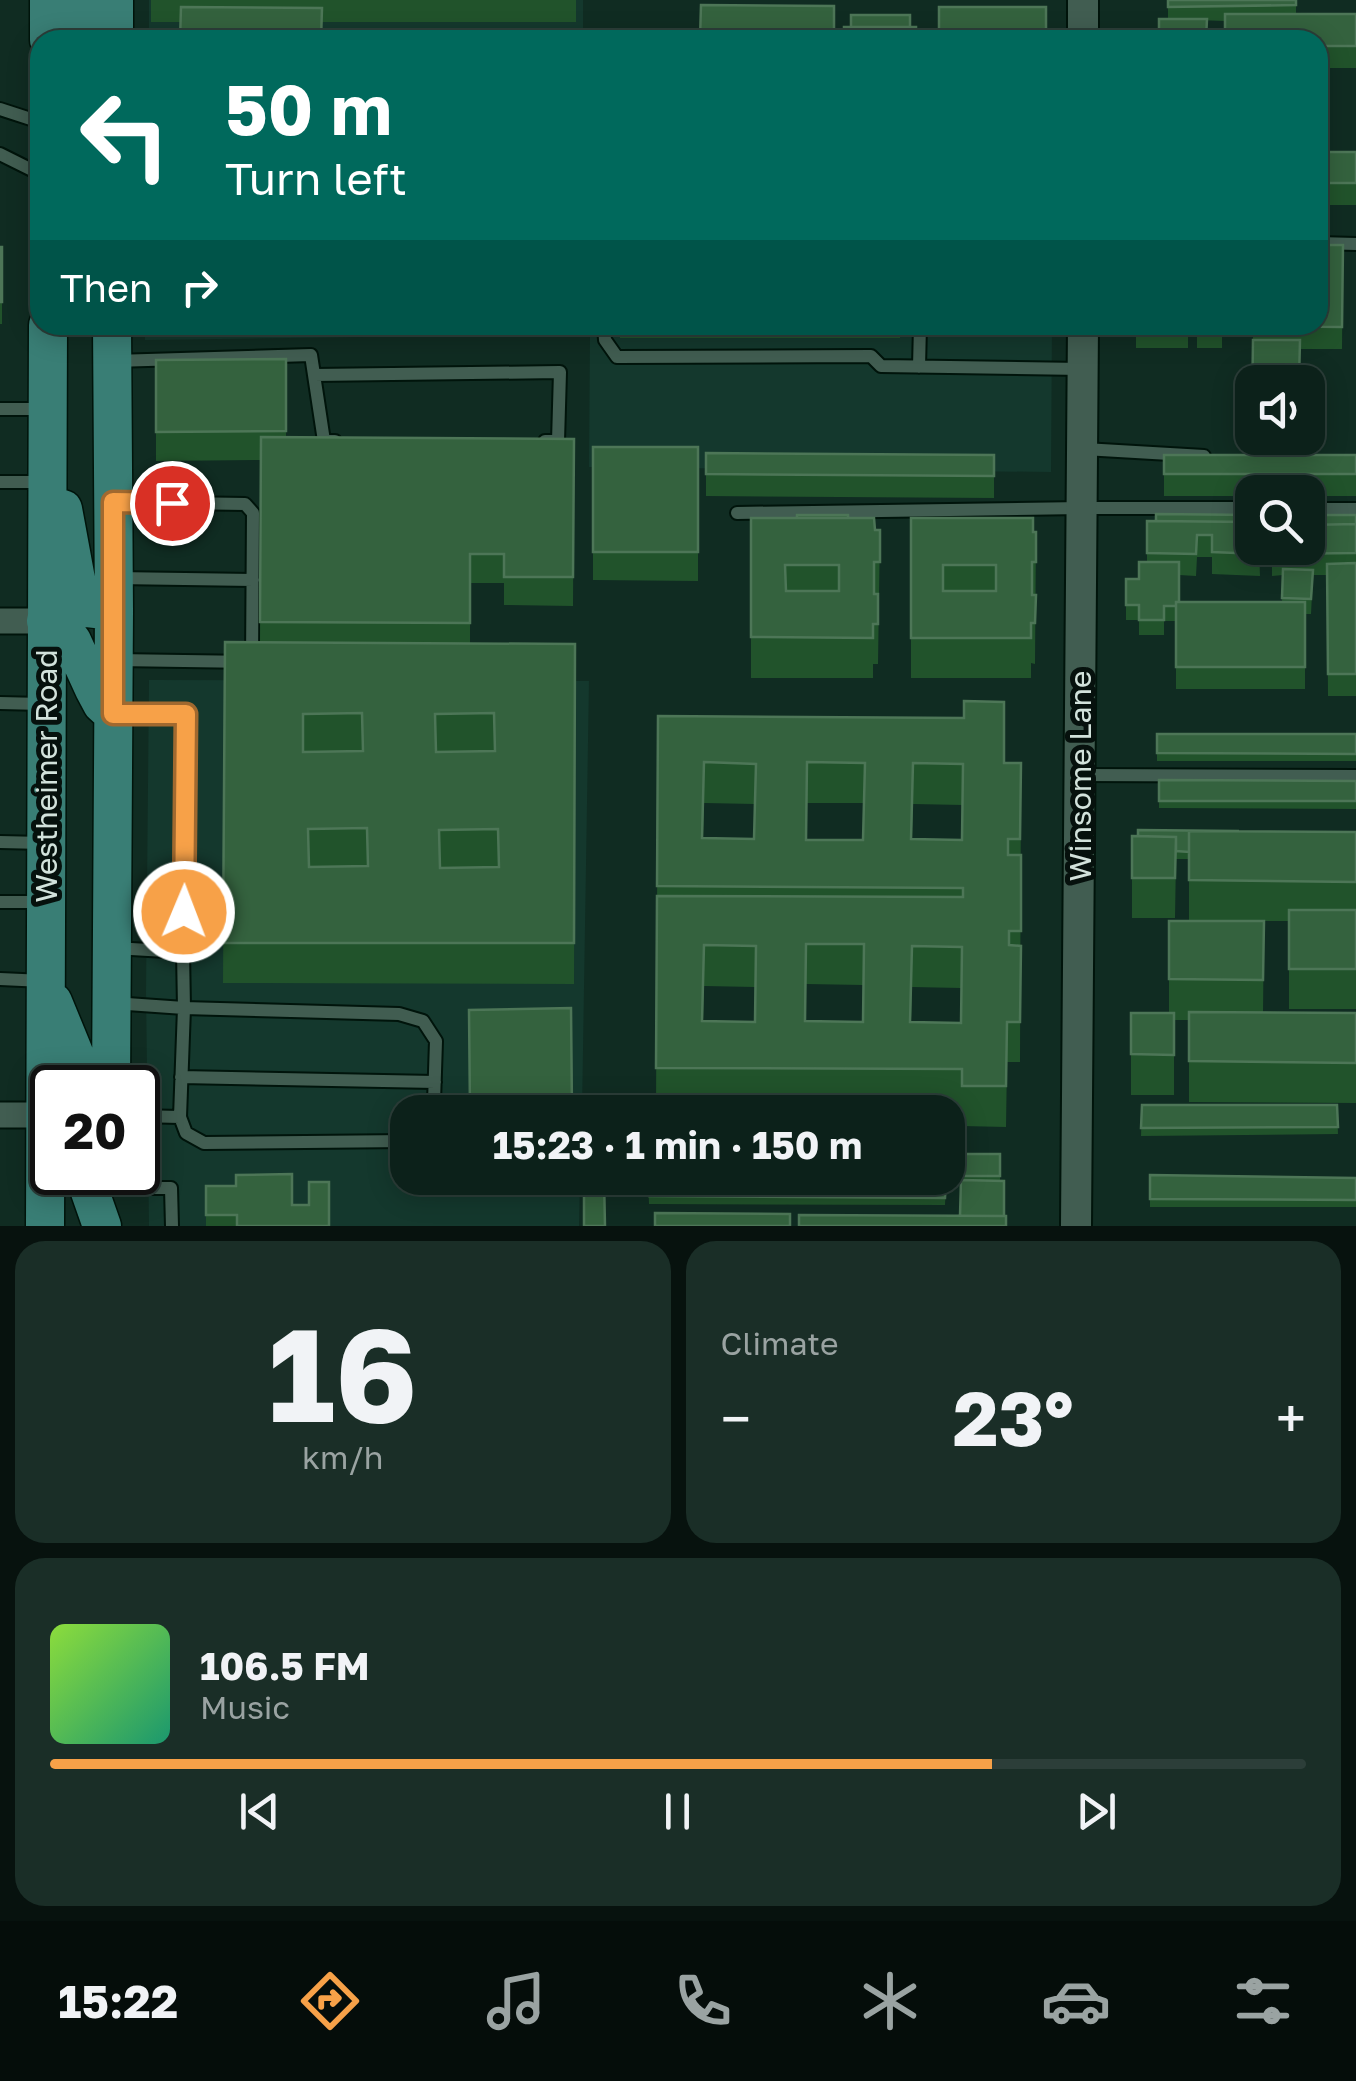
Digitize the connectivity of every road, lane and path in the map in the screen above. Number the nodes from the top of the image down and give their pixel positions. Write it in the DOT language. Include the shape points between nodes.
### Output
graph roads {
  1 [pos="50,0"];
  2 [pos="76,0"];
  3 [pos="114,0"];
  4 [pos="1082,0"];
  5 [pos="49,30"];
  6 [pos="76,30"];
  7 [pos="114,30"];
  8 [pos="1082,30"];
  9 [pos="0,109"];
  10 [pos="30,119"];
  11 [pos="0,154"];
  12 [pos="30,169"];
  13 [pos="1328,243"];
  14 [pos="1356,244"];
  15 [pos="48,335"];
  16 [pos="605,335"];
  17 [pos="920,335"];
  18 [pos="1083,335"];
  19 [pos="112,343"];
  20 [pos="919,367"];
  21 [pos="1082,368"];
  22 [pos="314,375"];
  23 [pos="0,409"];
  24 [pos="47,418"];
  25 [pos="343,441"];
  26 [pos="538,441"];
  27 [pos="1082,450"];
  28 [pos="1225,458"];
  29 [pos="0,482"];
  30 [pos="47,482"];
  31 [pos="113,502"];
  32 [pos="1082,508"];
  33 [pos="1235,508"];
  34 [pos="1325,509"];
  35 [pos="1356,509"];
  36 [pos="737,513"];
  37 [pos="253,580"];
  38 [pos="114,594"];
  39 [pos="0,621"];
  40 [pos="46,621"];
  41 [pos="113,660"];
  42 [pos="252,662"];
  43 [pos="269,663"];
  44 [pos="0,703"];
  45 [pos="46,704"];
  46 [pos="113,714"];
  47 [pos="1080,775"];
  48 [pos="1356,776"];
  49 [pos="0,842"];
  50 [pos="46,843"];
  51 [pos="0,902"];
  52 [pos="46,902"];
  53 [pos="112,948"];
  54 [pos="183,952"];
  55 [pos="0,980"];
  56 [pos="47,983"];
  57 [pos="112,1004"];
  58 [pos="184,1008"];
  59 [pos="48,1065"];
  60 [pos="76,1065"];
  61 [pos="111,1065"];
  62 [pos="181,1078"];
  63 [pos="435,1082"];
  64 [pos="433,1095"];
  65 [pos="0,1115"];
  66 [pos="30,1116"];
  67 [pos="160,1117"];
  68 [pos="180,1117"];
  69 [pos="390,1142"];
  70 [pos="160,1188"];
  71 [pos="46,1195"];
  72 [pos="104,1195"];
  73 [pos="45,1226"];
  74 [pos="102,1226"];
  75 [pos="172,1226"];
  76 [pos="1076,1226"];
  1 -- 5 [label="main road"];
  2 -- 6 [label="main road"];
  3 -- 7 [label="main road"];
  4 -- 8 [label="street"];
  9 -- 10 [label="lane"];
  11 -- 12 [label="lane"];
  13 -- 14 [label="lane"];
  15 -- 24 [label="main road, Westheimer Road"];
  16 -- 20 [label="lane" via="617,358 871,356 881,366"];
  17 -- 20 [label="lane"];
  18 -- 21 [label="street, Winsome Lane"];
  19 -- 22 [label="lane" via="311,355"];
  19 -- 31 [label="main road"];
  20 -- 21 [label="lane"];
  21 -- 27 [label="street, Winsome Lane"];
  22 -- 25 [label="lane" via="324,441"];
  22 -- 26 [label="lane" via="560,372 558,440"];
  23 -- 24 [label="lane"];
  24 -- 30 [label="main road, Westheimer Road"];
  24 -- 38 [label="main road" via="80,601 87,608"];
  27 -- 28 [label="lane"];
  27 -- 32 [label="street, Winsome Lane"];
  29 -- 30 [label="lane"];
  30 -- 40 [label="main road, Westheimer Road"];
  31 -- 37 [label="lane" via="244,504 253,513"];
  31 -- 38 [label="main road"];
  32 -- 33 [label="lane"];
  32 -- 36 [label="lane"];
  32 -- 47 [label="street, Winsome Lane"];
  34 -- 35 [label="lane"];
  37 -- 38 [label="lane"];
  37 -- 42 [label="lane"];
  38 -- 41 [label="main road"];
  39 -- 40 [label="street"];
  40 -- 45 [label="main road, Westheimer Road"];
  40 -- 46 [label="main road" via="72,640"];
  41 -- 42 [label="lane"];
  41 -- 46 [label="main road"];
  42 -- 43 [label="lane"];
  44 -- 45 [label="lane"];
  45 -- 50 [label="main road, Westheimer Road"];
  46 -- 53 [label="main road"];
  46 -- 54 [label="lane" via="186,714"];
  47 -- 48 [label="lane"];
  47 -- 76 [label="street, Winsome Lane"];
  49 -- 50 [label="lane"];
  50 -- 52 [label="main road, Westheimer Road"];
  51 -- 52 [label="lane"];
  52 -- 56 [label="main road, Westheimer Road"];
  53 -- 54 [label="lane"];
  53 -- 57 [label="main road"];
  54 -- 58 [label="lane"];
  55 -- 56 [label="lane"];
  56 -- 59 [label="main road, Westheimer Road"];
  56 -- 60 [label="main road"];
  57 -- 58 [label="lane"];
  57 -- 61 [label="main road"];
  58 -- 62 [label="lane"];
  58 -- 63 [label="lane" via="398,1014 423,1021 436,1041"];
  62 -- 63 [label="lane"];
  62 -- 68 [label="lane"];
  63 -- 64 [label="lane"];
  65 -- 66 [label="street"];
  67 -- 68 [label="lane"];
  68 -- 69 [label="lane" via="186,1133 204,1143"];
  70 -- 75 [label="lane" via="171,1188"];
  71 -- 73 [label="main road, Westheimer Road"];
  72 -- 74 [label="main road"];
}
